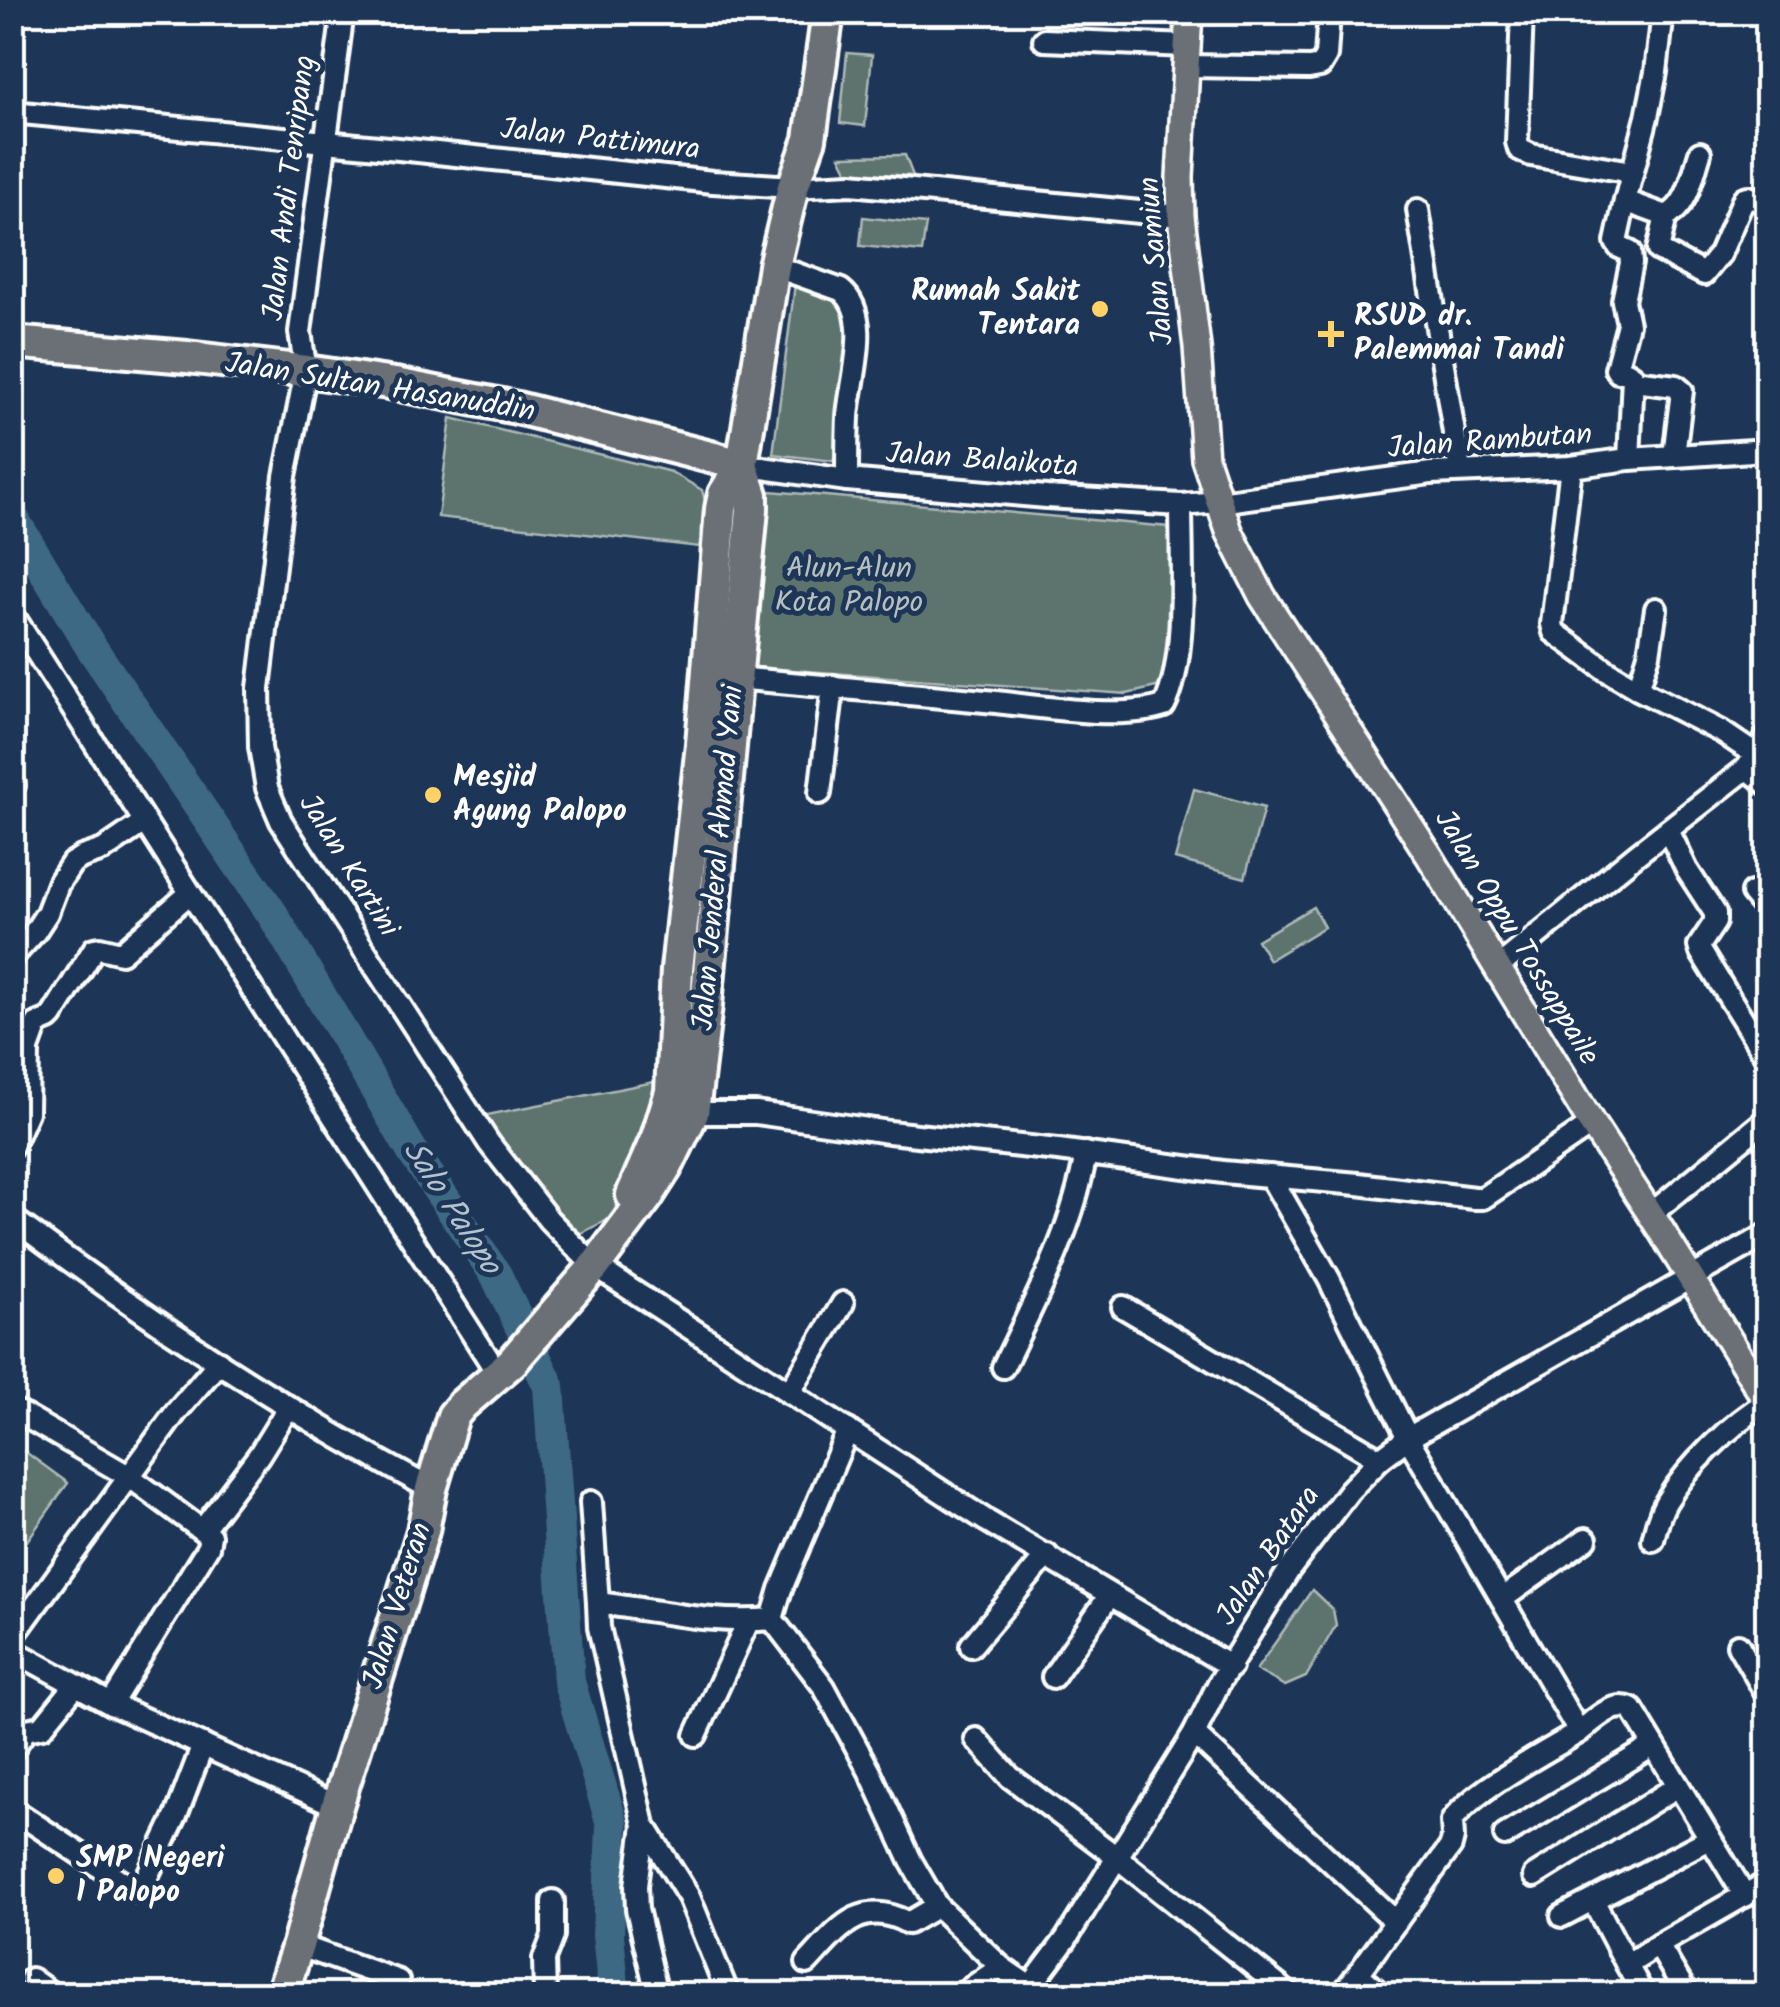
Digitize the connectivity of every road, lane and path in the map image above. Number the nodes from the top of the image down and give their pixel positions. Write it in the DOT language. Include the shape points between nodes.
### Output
graph roads {
  1 [pos="343,12"];
  2 [pos="828,12"];
  3 [pos="1189,12"];
  4 [pos="1522,12"];
  5 [pos="1663,12"];
  6 [pos="1328,28"];
  7 [pos="1044,40"];
  8 [pos="1188,56"];
  9 [pos="12,112"];
  10 [pos="326,142"];
  11 [pos="1700,153"];
  12 [pos="1632,172"];
  13 [pos="792,187"];
  14 [pos="1624,201"];
  15 [pos="1768,203"];
  16 [pos="1418,210"];
  17 [pos="1181,216"];
  18 [pos="1666,216"];
  19 [pos="774,266"];
  20 [pos="12,342"];
  21 [pos="306,371"];
  22 [pos="1634,382"];
  23 [pos="1768,450"];
  24 [pos="1674,456"];
  25 [pos="1629,460"];
  26 [pos="742,466"];
  27 [pos="1571,467"];
  28 [pos="1460,470"];
  29 [pos="847,480"];
  30 [pos="1219,502"];
  31 [pos="1180,505"];
  32 [pos="1656,609"];
  33 [pos="12,614"];
  34 [pos="736,678"];
  35 [pos="833,686"];
  36 [pos="1638,689"];
  37 [pos="1768,736"];
  38 [pos="717,745"];
  39 [pos="1751,762"];
  40 [pos="1768,785"];
  41 [pos="820,793"];
  42 [pos="144,822"];
  43 [pos="1668,830"];
  44 [pos="1752,893"];
  45 [pos="189,894"];
  46 [pos="1768,912"];
  47 [pos="12,957"];
  48 [pos="1497,968"];
  49 [pos="677,969"];
  50 [pos="708,973"];
  51 [pos="1768,1060"];
  52 [pos="693,1113"];
  53 [pos="1768,1118"];
  54 [pos="1592,1124"];
  55 [pos="12,1146"];
  56 [pos="1086,1153"];
  57 [pos="1270,1176"];
  58 [pos="1651,1214"];
  59 [pos="12,1218"];
  60 [pos="620,1231"];
  61 [pos="1768,1234"];
  62 [pos="595,1266"];
  63 [pos="1690,1276"];
  64 [pos="843,1303"];
  65 [pos="1124,1306"];
  66 [pos="219,1362"];
  67 [pos="1003,1367"];
  68 [pos="505,1368"];
  69 [pos="789,1393"];
  70 [pos="1767,1402"];
  71 [pos="288,1408"];
  72 [pos="12,1411"];
  73 [pos="848,1430"];
  74 [pos="1408,1438"];
  75 [pos="1380,1458"];
  76 [pos="130,1477"];
  77 [pos="431,1489"];
  78 [pos="591,1502"];
  79 [pos="203,1529"];
  80 [pos="1586,1539"];
  81 [pos="1653,1540"];
  82 [pos="1047,1556"];
  83 [pos="1110,1595"];
  84 [pos="1502,1599"];
  85 [pos="598,1603"];
  86 [pos="772,1619"];
  87 [pos="748,1622"];
  88 [pos="12,1638"];
  89 [pos="1738,1645"];
  90 [pos="971,1646"];
  91 [pos="12,1650"];
  92 [pos="1231,1667"];
  93 [pos="1053,1678"];
  94 [pos="75,1686"];
  95 [pos="1768,1698"];
  96 [pos="111,1704"];
  97 [pos="1579,1732"];
  98 [pos="1194,1734"];
  99 [pos="696,1735"];
  100 [pos="976,1739"];
  101 [pos="204,1744"];
  102 [pos="1653,1746"];
  103 [pos="12,1750"];
  104 [pos="1678,1786"];
  105 [pos="337,1806"];
  106 [pos="12,1808"];
  107 [pos="644,1824"];
  108 [pos="1505,1835"];
  109 [pos="1709,1839"];
  110 [pos="1116,1856"];
  111 [pos="1534,1876"];
  112 [pos="1768,1882"];
  113 [pos="1744,1896"];
  114 [pos="1593,1900"];
  115 [pos="553,1901"];
  116 [pos="937,1906"];
  117 [pos="1562,1916"];
  118 [pos="1396,1922"];
  119 [pos="298,1944"];
  120 [pos="1658,1944"];
  121 [pos="807,1963"];
  122 [pos="1627,1965"];
  123 [pos="1000,1967"];
  124 [pos="1358,1974"];
  125 [pos="31,1979"];
  126 [pos="398,1981"];
  127 [pos="1031,1992"];
  128 [pos="52,1994"];
  129 [pos="282,1994"];
  130 [pos="545,1994"];
  131 [pos="657,1994"];
  132 [pos="728,1994"];
  133 [pos="962,1994"];
  134 [pos="1289,1994"];
  135 [pos="1342,1994"];
  136 [pos="1382,1994"];
  137 [pos="1643,1994"];
  138 [pos="1688,1994"];
  1 -- 10 [label="street, Jalan Andi Tenripang"];
  2 -- 13 [label="highway, Jalan Jenderal Ahmad Yani" via="810,139"];
  3 -- 8 [label="main road, Jalan Samiun"];
  4 -- 12 [label="street" via="1519,149"];
  5 -- 12 [label="street"];
  6 -- 8 [label="street" via="1320,66"];
  7 -- 8 [label="street"];
  8 -- 17 [label="main road, Jalan Samiun"];
  9 -- 10 [label="street, Jalan Pattimura"];
  10 -- 13 [label="street, Jalan Pattimura"];
  10 -- 21 [label="street, Jalan Andi Tenripang" via="300,332"];
  11 -- 18 [label="street" via="1684,198"];
  12 -- 14 [label="street"];
  13 -- 17 [label="street, Jalan Pattimura" via="850,184"];
  13 -- 19 [label="highway, Jalan Jenderal Ahmad Yani"];
  14 -- 18 [label="street"];
  14 -- 22 [label="street" via="1616,242 1630,252 1632,263 1623,300 1628,324 1616,368"];
  15 -- 18 [label="street" via="1744,198 1704,274 1658,250"];
  16 -- 28 [label="street"];
  17 -- 30 [label="main road, Jalan Samiun" via="1205,459"];
  19 -- 26 [label="highway, Jalan Jenderal Ahmad Yani"];
  19 -- 29 [label="street" via="841,290 856,312"];
  20 -- 21 [label="highway, Jalan Sultan Hasanuddin"];
  21 -- 26 [label="highway, Jalan Sultan Hasanuddin" via="518,408"];
  21 -- 62 [label="street, Jalan Kartini" via="285,476 259,688 267,788 280,821 489,1143"];
  22 -- 24 [label="street" via="1682,391"];
  22 -- 25 [label="street"];
  23 -- 24 [label="street, Jalan Rambutan"];
  24 -- 25 [label="street, Jalan Rambutan"];
  25 -- 27 [label="street, Jalan Rambutan"];
  26 -- 29 [label="street, Jalan Balaikota"];
  26 -- 34 [label="highway, Jalan Jenderal Ahmad Yani" via="752,495"];
  26 -- 38 [label="highway, Jalan Jenderal Ahmad Yani" via="721,509"];
  27 -- 28 [label="street, Jalan Rambutan"];
  27 -- 36 [label="street" via="1554,632"];
  28 -- 30 [label="street, Jalan Rambutan"];
  29 -- 31 [label="street, Jalan Balaikota"];
  30 -- 31 [label="street, Jalan Balaikota"];
  30 -- 48 [label="main road, Jalan Oppu Tossappaile" via="1262,596"];
  31 -- 35 [label="street" via="1180,633 1164,706 1127,712"];
  32 -- 36 [label="street"];
  33 -- 42 [label="street"];
  34 -- 35 [label="street"];
  34 -- 38 [label="highway, Jalan Jenderal Ahmad Yani"];
  35 -- 41 [label="street"];
  36 -- 39 [label="street" via="1722,732"];
  37 -- 39 [label="street"];
  38 -- 49 [label="highway, Jalan Jenderal Ahmad Yani"];
  38 -- 50 [label="highway, Jalan Jenderal Ahmad Yani"];
  39 -- 40 [label="street"];
  39 -- 43 [label="street"];
  42 -- 45 [label="street"];
  42 -- 47 [label="street" via="72,863 47,913"];
  43 -- 48 [label="street"];
  43 -- 51 [label="street" via="1715,913 1701,952"];
  44 -- 46 [label="street"];
  45 -- 55 [label="street" via="121,953 94,948 50,1019 36,1024 28,1048 27,1112"];
  45 -- 68 [label="street"];
  48 -- 54 [label="main road, Jalan Oppu Tossappaile"];
  49 -- 50 [label="highway"];
  49 -- 60 [label="highway, Jalan Jenderal Ahmad Yani" via="671,1092"];
  50 -- 52 [label="highway, Jalan Jenderal Ahmad Yani"];
  52 -- 56 [label="street" via="756,1113"];
  52 -- 60 [label="highway, Jalan Jenderal Ahmad Yani" via="668,1166"];
  53 -- 58 [label="street"];
  54 -- 57 [label="street" via="1483,1198"];
  54 -- 58 [label="main road, Jalan Oppu Tossappaile"];
  56 -- 57 [label="street"];
  56 -- 67 [label="street" via="1074,1208"];
  57 -- 74 [label="street"];
  58 -- 63 [label="main road, Jalan Oppu Tossappaile"];
  59 -- 66 [label="street"];
  60 -- 62 [label="highway, Jalan Jenderal Ahmad Yani"];
  61 -- 63 [label="street, Jalan Batara"];
  62 -- 68 [label="highway, Jalan Veteran"];
  62 -- 69 [label="street, Jalan Kartini"];
  63 -- 70 [label="main road, Jalan Oppu Tossappaile"];
  63 -- 74 [label="street, Jalan Batara"];
  64 -- 69 [label="street"];
  65 -- 75 [label="street"];
  66 -- 71 [label="street"];
  66 -- 76 [label="street"];
  68 -- 77 [label="highway, Jalan Veteran" via="453,1416"];
  69 -- 73 [label="street, Jalan Kartini"];
  70 -- 81 [label="street" via="1716,1442 1682,1481 1665,1503"];
  71 -- 77 [label="street"];
  71 -- 79 [label="street"];
  72 -- 76 [label="street"];
  73 -- 82 [label="street, Jalan Kartini"];
  73 -- 86 [label="street"];
  74 -- 75 [label="street, Jalan Batara"];
  74 -- 84 [label="street"];
  75 -- 92 [label="street, Jalan Batara" via="1289,1570"];
  76 -- 79 [label="street"];
  76 -- 88 [label="street"];
  77 -- 105 [label="highway, Jalan Veteran"];
  78 -- 85 [label="street"];
  79 -- 96 [label="street" via="208,1547"];
  80 -- 84 [label="street"];
  82 -- 83 [label="street, Jalan Kartini"];
  82 -- 90 [label="street"];
  83 -- 92 [label="street, Jalan Kartini"];
  83 -- 93 [label="street"];
  84 -- 97 [label="street"];
  85 -- 87 [label="street"];
  85 -- 107 [label="street"];
  86 -- 87 [label="street"];
  86 -- 116 [label="street" via="824,1687"];
  87 -- 99 [label="street"];
  89 -- 95 [label="street"];
  91 -- 94 [label="street"];
  92 -- 98 [label="street, Jalan Batara"];
  94 -- 96 [label="street"];
  94 -- 103 [label="street" via="42,1727 26,1730"];
  96 -- 101 [label="street"];
  97 -- 102 [label="street" via="1624,1706"];
  97 -- 118 [label="street" via="1459,1810 1451,1846"];
  98 -- 110 [label="street, Jalan Batara"];
  98 -- 118 [label="street"];
  100 -- 110 [label="street" via="1010,1776"];
  101 -- 105 [label="street"];
  101 -- 106 [label="street" via="140,1890"];
  102 -- 104 [label="street"];
  102 -- 108 [label="street"];
  104 -- 109 [label="street"];
  104 -- 111 [label="street"];
  105 -- 119 [label="highway, Jalan Veteran"];
  107 -- 131 [label="street" via="636,1886"];
  107 -- 132 [label="street" via="688,1897"];
  109 -- 113 [label="street"];
  109 -- 114 [label="street"];
  110 -- 127 [label="street, Jalan Batara"];
  110 -- 134 [label="street"];
  112 -- 113 [label="street"];
  113 -- 120 [label="street"];
  114 -- 117 [label="street"];
  114 -- 122 [label="street"];
  115 -- 130 [label="street"];
  116 -- 121 [label="street" via="908,1923 876,1912 848,1920"];
  116 -- 123 [label="street"];
  118 -- 124 [label="street"];
  119 -- 126 [label="street"];
  119 -- 129 [label="highway, Jalan Veteran"];
  120 -- 122 [label="street"];
  120 -- 138 [label="street"];
  122 -- 137 [label="street"];
  123 -- 127 [label="street"];
  123 -- 133 [label="street"];
  124 -- 135 [label="street"];
  124 -- 136 [label="street"];
  125 -- 128 [label="street"];
}
